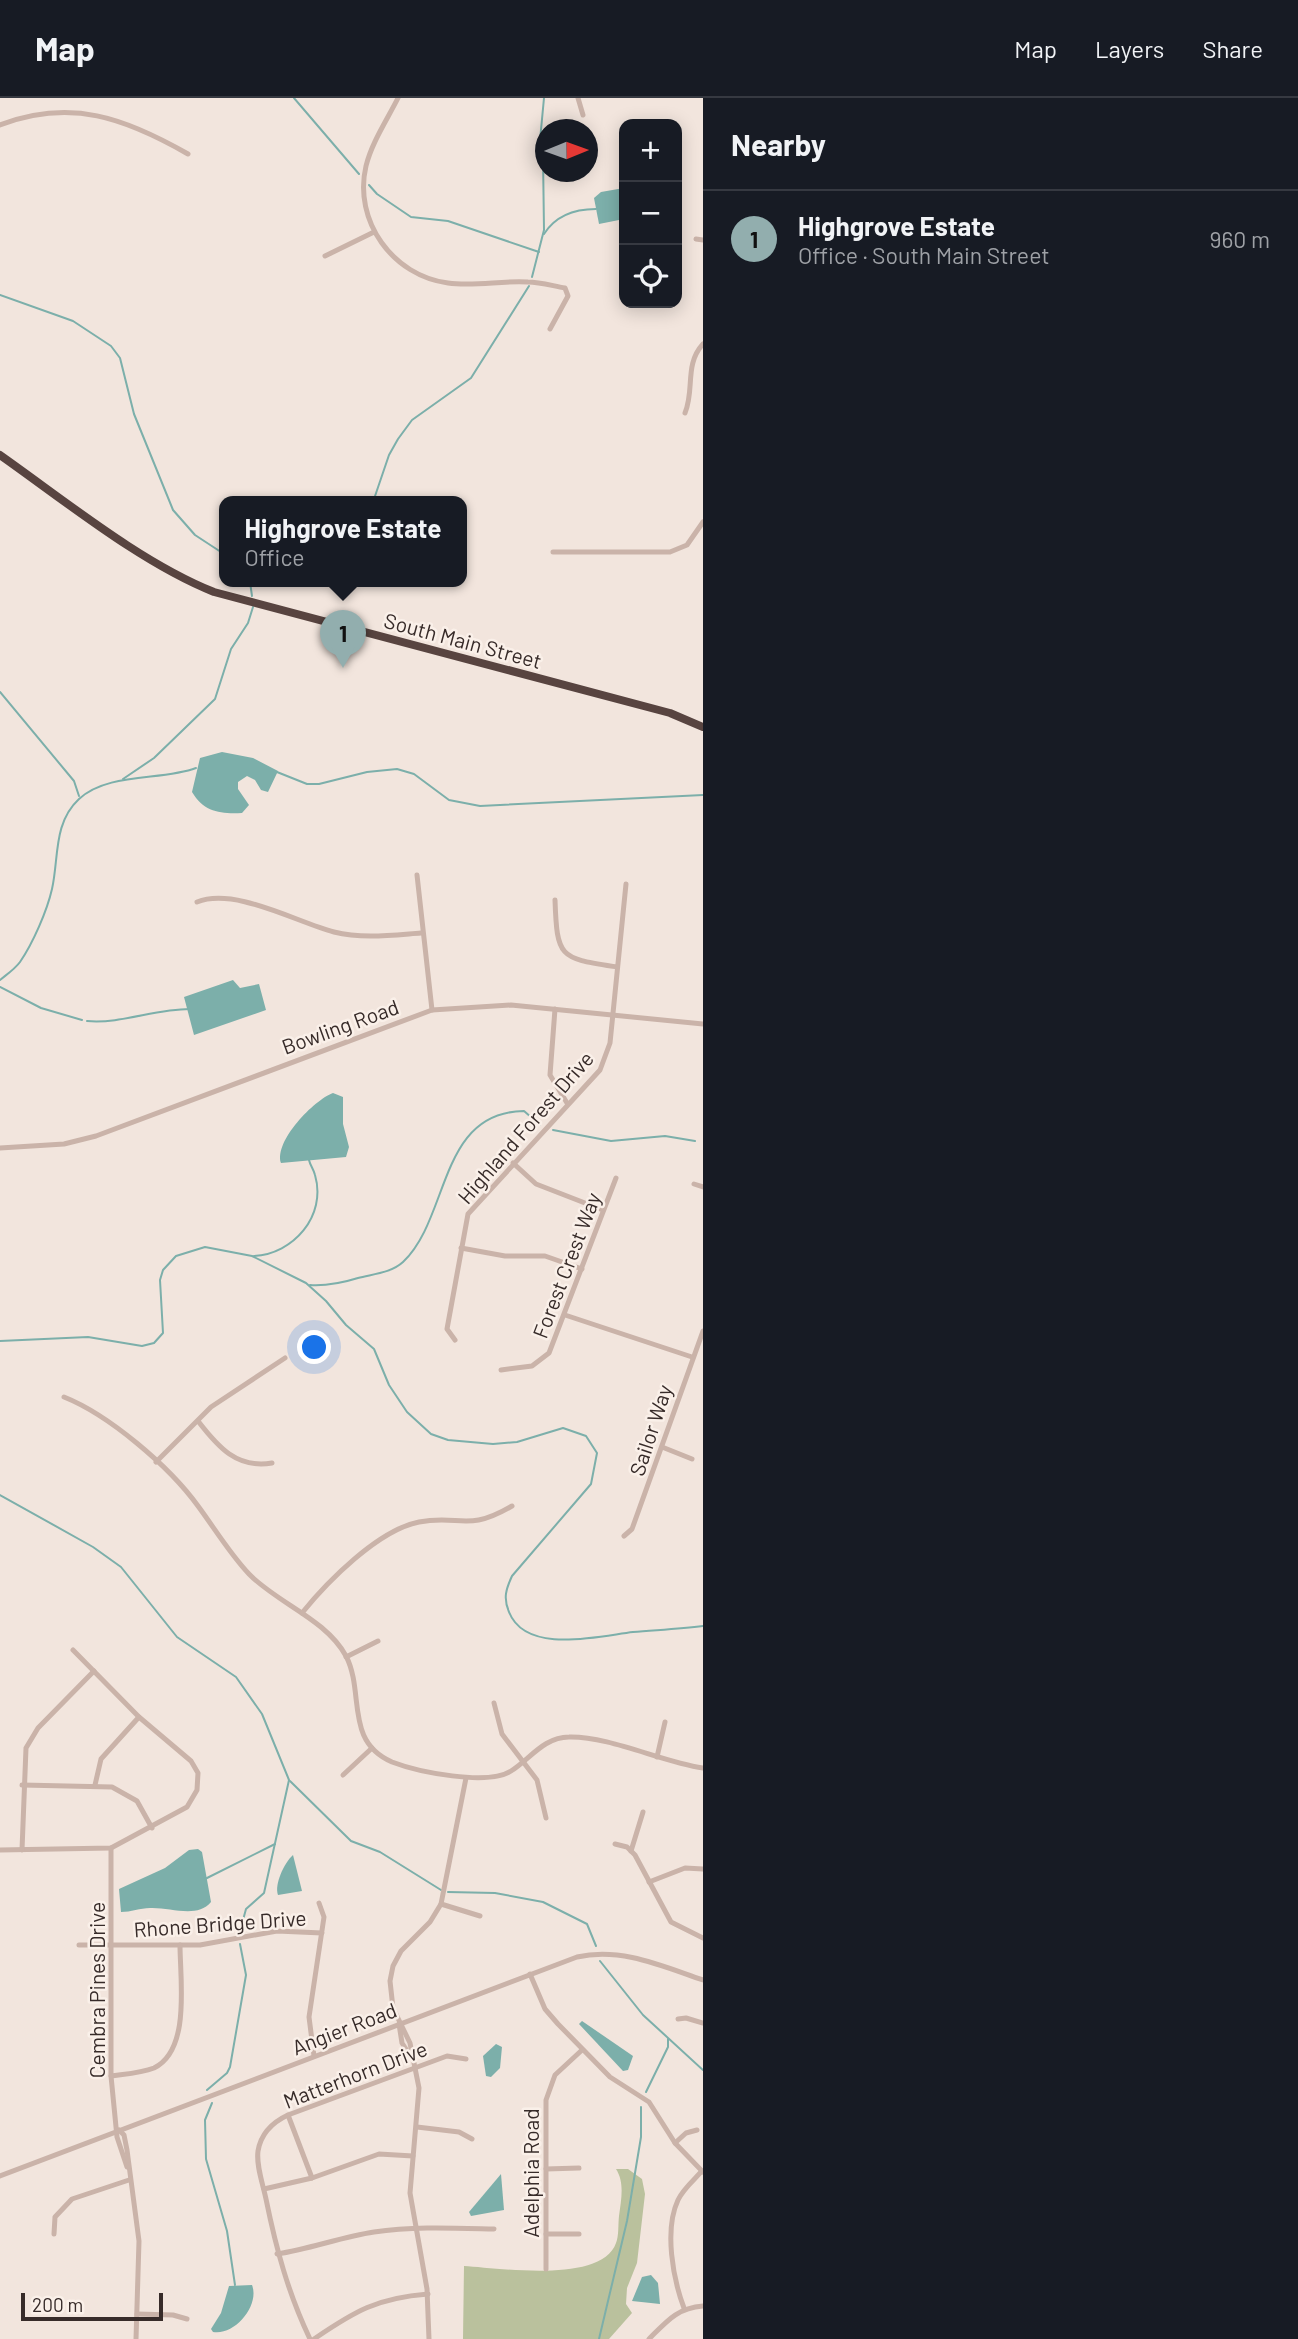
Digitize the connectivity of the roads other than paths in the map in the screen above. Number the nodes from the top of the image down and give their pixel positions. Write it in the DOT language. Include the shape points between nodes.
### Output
graph roads {
  1 [pos="398,98"];
  2 [pos="578,98"];
  3 [pos="583,115"];
  4 [pos="0,125"];
  5 [pos="188,154"];
  6 [pos="374,232"];
  7 [pos="325,256"];
  8 [pos="550,328"];
  9 [pos="703,344"];
  10 [pos="685,413"];
  11 [pos="0,455"];
  12 [pos="702,524"];
  13 [pos="553,552"];
  14 [pos="703,727"];
  15 [pos="416,876"];
  16 [pos="626,884"];
  17 [pos="555,900"];
  18 [pos="197,902"];
  19 [pos="421,933"];
  20 [pos="618,967"];
  21 [pos="555,1009"];
  22 [pos="432,1010"];
  23 [pos="613,1016"];
  24 [pos="703,1024"];
  25 [pos="568,1103"];
  26 [pos="0,1148"];
  27 [pos="513,1163"];
  28 [pos="615,1178"];
  29 [pos="694,1184"];
  30 [pos="703,1187"];
  31 [pos="603,1210"];
  32 [pos="461,1248"];
  33 [pos="582,1269"];
  34 [pos="565,1315"];
  35 [pos="703,1331"];
  36 [pos="455,1340"];
  37 [pos="692,1357"];
  38 [pos="285,1358"];
  39 [pos="501,1370"];
  40 [pos="64,1397"];
  41 [pos="198,1421"];
  42 [pos="662,1447"];
  43 [pos="692,1459"];
  44 [pos="156,1462"];
  45 [pos="272,1463"];
  46 [pos="512,1506"];
  47 [pos="624,1536"];
  48 [pos="302,1614"];
  49 [pos="379,1641"];
  50 [pos="73,1650"];
  51 [pos="346,1657"];
  52 [pos="94,1671"];
  53 [pos="495,1703"];
  54 [pos="139,1717"];
  55 [pos="666,1722"];
  56 [pos="372,1748"];
  57 [pos="657,1757"];
  58 [pos="522,1763"];
  59 [pos="703,1768"];
  60 [pos="343,1775"];
  61 [pos="466,1778"];
  62 [pos="23,1785"];
  63 [pos="95,1785"];
  64 [pos="643,1812"];
  65 [pos="547,1818"];
  66 [pos="152,1828"];
  67 [pos="615,1844"];
  68 [pos="111,1848"];
  69 [pos="0,1850"];
  70 [pos="22,1850"];
  71 [pos="631,1850"];
  72 [pos="703,1869"];
  73 [pos="649,1882"];
  74 [pos="319,1903"];
  75 [pos="441,1903"];
  76 [pos="480,1916"];
  77 [pos="322,1933"];
  78 [pos="703,1938"];
  79 [pos="79,1945"];
  80 [pos="112,1945"];
  81 [pos="180,1945"];
  82 [pos="530,1974"];
  83 [pos="703,1980"];
  84 [pos="678,2019"];
  85 [pos="703,2023"];
  86 [pos="399,2024"];
  87 [pos="582,2050"];
  88 [pos="314,2056"];
  89 [pos="466,2059"];
  90 [pos="415,2068"];
  91 [pos="111,2076"];
  92 [pos="288,2115"];
  93 [pos="417,2127"];
  94 [pos="119,2130"];
  95 [pos="697,2130"];
  96 [pos="472,2139"];
  97 [pos="675,2143"];
  98 [pos="413,2156"];
  99 [pos="579,2168"];
  100 [pos="546,2169"];
  101 [pos="703,2171"];
  102 [pos="0,2176"];
  103 [pos="312,2178"];
  104 [pos="129,2180"];
  105 [pos="264,2189"];
  106 [pos="416,2228"];
  107 [pos="494,2228"];
  108 [pos="54,2234"];
  109 [pos="546,2234"];
  110 [pos="579,2234"];
  111 [pos="277,2254"];
  112 [pos="546,2269"];
  113 [pos="428,2294"];
  114 [pos="703,2306"];
  115 [pos="684,2308"];
  116 [pos="137,2314"];
  117 [pos="187,2319"];
  118 [pos="136,2339"];
  119 [pos="312,2339"];
  120 [pos="429,2339"];
  121 [pos="649,2339"];
  1 -- 6 [label="street" via="366,166 365,198"];
  2 -- 3 [label="street"];
  4 -- 5 [label="street" via="34,110 65,105 92,108"];
  6 -- 7 [label="street"];
  6 -- 8 [label="street" via="397,260 431,279 457,284 526,281 565,288 568,296"];
  9 -- 10 [label="street" via="691,360"];
  11 -- 14 [label="highway, South Main Street" via="116,536 203,588 670,713"];
  12 -- 13 [label="street" via="687,545 670,552"];
  15 -- 19 [label="street"];
  16 -- 20 [label="street, Highland Forest Drive"];
  17 -- 20 [label="street" via="556,940 566,954"];
  18 -- 19 [label="street" via="208,898 265,906 335,932 376,936"];
  19 -- 22 [label="street"];
  20 -- 23 [label="street, Highland Forest Drive"];
  21 -- 22 [label="street, Bowling Road" via="511,1005"];
  21 -- 23 [label="street, Bowling Road"];
  21 -- 25 [label="street" via="550,1075"];
  22 -- 26 [label="street, Bowling Road" via="96,1136 64,1144"];
  23 -- 24 [label="street, Bowling Road"];
  23 -- 25 [label="street, Highland Forest Drive" via="600,1070"];
  25 -- 27 [label="street, Highland Forest Drive"];
  27 -- 31 [label="street" via="536,1184"];
  27 -- 32 [label="street, Highland Forest Drive" via="468,1214"];
  28 -- 31 [label="street, Forest Crest Way"];
  29 -- 30 [label="street"];
  31 -- 33 [label="street, Forest Crest Way"];
  32 -- 33 [label="street" via="505,1256 545,1256"];
  32 -- 36 [label="street, Highland Forest Drive" via="447,1329"];
  33 -- 34 [label="street, Forest Crest Way"];
  34 -- 37 [label="street"];
  34 -- 39 [label="street, Forest Crest Way" via="549,1353 532,1366"];
  35 -- 37 [label="street, Sailor Way"];
  37 -- 42 [label="street, Sailor Way"];
  38 -- 41 [label="street" via="211,1407"];
  40 -- 44 [label="street" via="112,1422"];
  41 -- 44 [label="street"];
  41 -- 45 [label="street" via="224,1452 242,1462"];
  42 -- 43 [label="street"];
  42 -- 47 [label="street, Sailor Way" via="632,1529"];
  44 -- 48 [label="street" via="197,1504 248,1573"];
  46 -- 48 [label="street" via="487,1520 418,1522 398,1530 338,1574"];
  48 -- 51 [label="street"];
  49 -- 51 [label="street"];
  50 -- 52 [label="street"];
  51 -- 56 [label="street" via="357,1722"];
  52 -- 54 [label="street"];
  52 -- 62 [label="street" via="29,1740"];
  53 -- 58 [label="street" via="502,1734"];
  54 -- 63 [label="street" via="101,1759"];
  54 -- 66 [label="street" via="191,1761 198,1781 187,1807"];
  55 -- 57 [label="street"];
  56 -- 60 [label="street"];
  56 -- 61 [label="street" via="396,1763"];
  57 -- 58 [label="street" via="570,1737 548,1742"];
  57 -- 59 [label="street"];
  58 -- 61 [label="street" via="493,1779"];
  58 -- 65 [label="street" via="537,1780"];
  61 -- 75 [label="street"];
  62 -- 63 [label="street"];
  62 -- 70 [label="street"];
  63 -- 66 [label="street" via="126,1793 137,1801"];
  64 -- 71 [label="street"];
  66 -- 68 [label="street"];
  67 -- 71 [label="street"];
  68 -- 70 [label="street"];
  68 -- 80 [label="street, Cembra Pines Drive"];
  69 -- 70 [label="street"];
  71 -- 73 [label="street"];
  72 -- 73 [label="street" via="685,1868"];
  73 -- 78 [label="street" via="671,1922"];
  74 -- 77 [label="street" via="324,1914"];
  75 -- 76 [label="street"];
  75 -- 86 [label="street" via="393,1966 391,1992"];
  77 -- 81 [label="street, Rhone Bridge Drive" via="282,1930 211,1944"];
  77 -- 88 [label="street" via="309,2017"];
  79 -- 80 [label="street, Rhone Bridge Drive"];
  80 -- 81 [label="street, Rhone Bridge Drive"];
  80 -- 91 [label="street, Cembra Pines Drive"];
  81 -- 91 [label="street" via="179,2028 173,2050 153,2068"];
  82 -- 83 [label="street, Angier Road" via="578,1956 604,1953"];
  82 -- 86 [label="street, Angier Road"];
  82 -- 87 [label="street" via="545,2009"];
  84 -- 85 [label="street"];
  86 -- 88 [label="street, Angier Road"];
  86 -- 90 [label="street" via="402,2043"];
  87 -- 97 [label="street" via="610,2077 649,2102"];
  87 -- 100 [label="street, Adelphia Road" via="555,2075 547,2091"];
  88 -- 94 [label="street, Angier Road"];
  89 -- 90 [label="street, Matterhorn Drive" via="451,2055"];
  90 -- 92 [label="street, Matterhorn Drive"];
  90 -- 93 [label="street"];
  91 -- 94 [label="street, Cembra Pines Drive"];
  92 -- 103 [label="street"];
  92 -- 105 [label="street, Matterhorn Drive" via="270,2126 260,2143 258,2161"];
  93 -- 96 [label="street" via="459,2132"];
  93 -- 98 [label="street"];
  94 -- 102 [label="street, Angier Road"];
  94 -- 104 [label="street, Cembra Pines Drive"];
  95 -- 97 [label="street"];
  97 -- 101 [label="street"];
  98 -- 103 [label="street" via="379,2154"];
  98 -- 106 [label="street" via="410,2193"];
  99 -- 100 [label="street"];
  100 -- 109 [label="street, Adelphia Road"];
  101 -- 115 [label="street" via="684,2190 674,2214 673,2276"];
  103 -- 105 [label="street"];
  104 -- 108 [label="street" via="72,2199 55,2217"];
  104 -- 116 [label="street, Cembra Pines Drive" via="139,2241"];
  105 -- 111 [label="street, Matterhorn Drive"];
  106 -- 107 [label="street"];
  106 -- 111 [label="street" via="372,2232"];
  106 -- 113 [label="street"];
  109 -- 110 [label="street"];
  109 -- 112 [label="street, Adelphia Road"];
  111 -- 119 [label="street, Matterhorn Drive" via="291,2298"];
  113 -- 119 [label="street" via="371,2304"];
  113 -- 120 [label="street"];
  114 -- 115 [label="street"];
  115 -- 121 [label="street"];
  116 -- 117 [label="street"];
  116 -- 118 [label="street, Cembra Pines Drive"];
}
